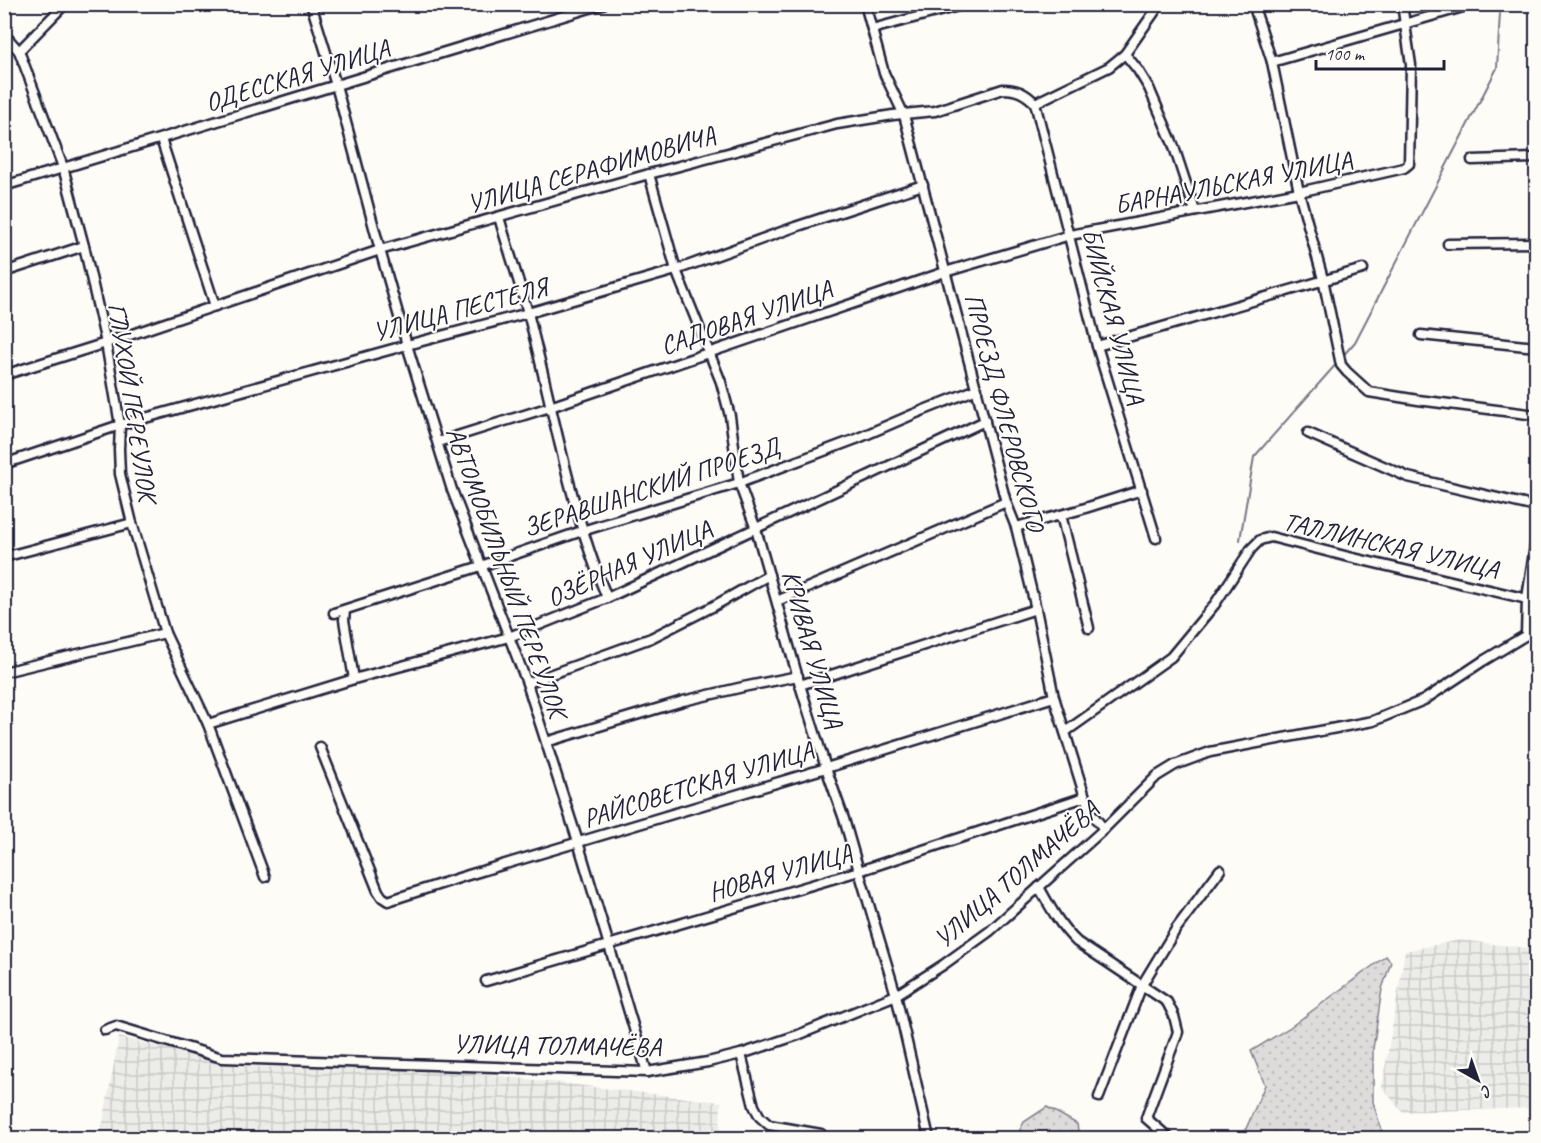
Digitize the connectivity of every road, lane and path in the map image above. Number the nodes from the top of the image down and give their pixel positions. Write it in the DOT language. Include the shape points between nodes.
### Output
graph roads {
  1 [pos="65,4"];
  2 [pos="311,4"];
  3 [pos="603,4"];
  4 [pos="865,4"];
  5 [pos="966,4"];
  6 [pos="1160,4"];
  7 [pos="1253,4"];
  8 [pos="1402,4"];
  9 [pos="1463,7"];
  10 [pos="1406,24"];
  11 [pos="872,29"];
  12 [pos="4,34"];
  13 [pos="19,51"];
  14 [pos="1125,54"];
  15 [pos="1272,62"];
  16 [pos="336,85"];
  17 [pos="1035,103"];
  18 [pos="904,115"];
  19 [pos="161,139"];
  20 [pos="1536,158"];
  21 [pos="1472,160"];
  22 [pos="63,167"];
  23 [pos="649,174"];
  24 [pos="923,185"];
  25 [pos="4,186"];
  26 [pos="1299,192"];
  27 [pos="1195,211"];
  28 [pos="499,217"];
  29 [pos="1070,235"];
  30 [pos="1536,243"];
  31 [pos="1448,244"];
  32 [pos="84,246"];
  33 [pos="380,250"];
  34 [pos="1364,269"];
  35 [pos="676,270"];
  36 [pos="4,272"];
  37 [pos="945,272"];
  38 [pos="1323,279"];
  39 [pos="215,306"];
  40 [pos="528,313"];
  41 [pos="1421,335"];
  42 [pos="106,343"];
  43 [pos="407,345"];
  44 [pos="1097,346"];
  45 [pos="1536,347"];
  46 [pos="708,352"];
  47 [pos="4,375"];
  48 [pos="977,389"];
  49 [pos="550,407"];
  50 [pos="1536,415"];
  51 [pos="985,421"];
  52 [pos="120,425"];
  53 [pos="1308,434"];
  54 [pos="438,442"];
  55 [pos="4,464"];
  56 [pos="740,483"];
  57 [pos="1142,490"];
  58 [pos="1006,502"];
  59 [pos="1536,507"];
  60 [pos="1061,516"];
  61 [pos="132,523"];
  62 [pos="1016,527"];
  63 [pos="756,529"];
  64 [pos="582,531"];
  65 [pos="1156,538"];
  66 [pos="1536,539"];
  67 [pos="4,557"];
  68 [pos="482,566"];
  69 [pos="769,575"];
  70 [pos="607,598"];
  71 [pos="1527,598"];
  72 [pos="777,601"];
  73 [pos="1536,601"];
  74 [pos="1036,609"];
  75 [pos="345,610"];
  76 [pos="334,613"];
  77 [pos="1089,628"];
  78 [pos="1536,628"];
  79 [pos="165,633"];
  80 [pos="1526,635"];
  81 [pos="509,638"];
  82 [pos="4,672"];
  83 [pos="354,679"];
  84 [pos="799,680"];
  85 [pos="527,683"];
  86 [pos="1054,697"];
  87 [pos="208,724"];
  88 [pos="1065,732"];
  89 [pos="546,742"];
  90 [pos="320,747"];
  91 [pos="826,768"];
  92 [pos="1085,797"];
  93 [pos="1104,829"];
  94 [pos="578,842"];
  95 [pos="1220,870"];
  96 [pos="859,871"];
  97 [pos="265,877"];
  98 [pos="1039,887"];
  99 [pos="608,945"];
  100 [pos="486,981"];
  101 [pos="1142,985"];
  102 [pos="896,995"];
  103 [pos="105,1030"];
  104 [pos="741,1054"];
  105 [pos="647,1072"];
  106 [pos="1100,1097"];
  107 [pos="821,1134"];
  108 [pos="929,1138"];
  109 [pos="1169,1138"];
  1 -- 13 [label="street"];
  2 -- 16 [label="street, АВТОМОБИЛЬНЫЙ ПЕРЕУЛОК"];
  3 -- 16 [label="street, ОДЕССКАЯ УЛИЦА"];
  4 -- 11 [label="street, ПРОЕЗД ФЛЕРОВСКОГО"];
  5 -- 11 [label="street"];
  6 -- 14 [label="street"];
  7 -- 15 [label="street"];
  8 -- 10 [label="street"];
  9 -- 10 [label="street"];
  10 -- 15 [label="street"];
  10 -- 26 [label="street, БАРНАУЛЬСКАЯ УЛИЦА" via="1411,65 1409,164"];
  11 -- 18 [label="street, ПРОЕЗД ФЛЕРОВСКОГО" via="884,73"];
  12 -- 13 [label="street, ГЛУХОЙ ПЕРЕУЛОК"];
  13 -- 22 [label="street, ГЛУХОЙ ПЕРЕУЛОК"];
  14 -- 17 [label="street" via="1108,67"];
  14 -- 27 [label="street" via="1149,88"];
  15 -- 26 [label="street"];
  16 -- 19 [label="street, ОДЕССКАЯ УЛИЦА"];
  16 -- 33 [label="street, АВТОМОБИЛЬНЫЙ ПЕРЕУЛОК"];
  17 -- 18 [label="street, УЛИЦА СЕРАФИМОВИЧА" via="1028,95 1003,89 935,111"];
  17 -- 29 [label="street, БИЙСКАЯ УЛИЦА"];
  18 -- 23 [label="street, УЛИЦА СЕРАФИМОВИЧА" via="837,124"];
  18 -- 24 [label="street, ПРОЕЗД ФЛЕРОВСКОГО"];
  19 -- 22 [label="street, ОДЕССКАЯ УЛИЦА"];
  19 -- 39 [label="street"];
  20 -- 21 [label="street"];
  22 -- 25 [label="street, ОДЕССКАЯ УЛИЦА"];
  22 -- 32 [label="street, ГЛУХОЙ ПЕРЕУЛОК"];
  23 -- 28 [label="street, УЛИЦА СЕРАФИМОВИЧА"];
  23 -- 35 [label="street, КРИВАЯ УЛИЦА"];
  24 -- 35 [label="street, УЛИЦА ПЕСТЕЛЯ"];
  24 -- 37 [label="street, ПРОЕЗД ФЛЕРОВСКОГО"];
  26 -- 27 [label="street, БАРНАУЛЬСКАЯ УЛИЦА"];
  26 -- 38 [label="street"];
  27 -- 29 [label="street, БАРНАУЛЬСКАЯ УЛИЦА"];
  28 -- 33 [label="street, УЛИЦА СЕРАФИМОВИЧА"];
  28 -- 40 [label="street"];
  29 -- 37 [label="street, САДОВАЯ УЛИЦА"];
  29 -- 44 [label="street, БИЙСКАЯ УЛИЦА"];
  30 -- 31 [label="street"];
  32 -- 36 [label="street"];
  32 -- 42 [label="street, ГЛУХОЙ ПЕРЕУЛОК"];
  33 -- 39 [label="street, УЛИЦА СЕРАФИМОВИЧА"];
  33 -- 43 [label="street, АВТОМОБИЛЬНЫЙ ПЕРЕУЛОК"];
  34 -- 38 [label="street"];
  35 -- 40 [label="street, УЛИЦА ПЕСТЕЛЯ"];
  35 -- 46 [label="street, КРИВАЯ УЛИЦА"];
  37 -- 46 [label="street, САДОВАЯ УЛИЦА"];
  37 -- 48 [label="street, ПРОЕЗД ФЛЕРОВСКОГО"];
  38 -- 44 [label="street"];
  38 -- 50 [label="street" via="1340,362 1369,392"];
  39 -- 42 [label="street, УЛИЦА СЕРАФИМОВИЧА"];
  40 -- 43 [label="street, УЛИЦА ПЕСТЕЛЯ"];
  40 -- 49 [label="street"];
  41 -- 45 [label="street"];
  42 -- 47 [label="street, УЛИЦА СЕРАФИМОВИЧА"];
  42 -- 52 [label="street, ГЛУХОЙ ПЕРЕУЛОК"];
  43 -- 52 [label="street, УЛИЦА ПЕСТЕЛЯ"];
  43 -- 54 [label="street, АВТОМОБИЛЬНЫЙ ПЕРЕУЛОК"];
  44 -- 57 [label="street, БИЙСКАЯ УЛИЦА"];
  46 -- 49 [label="street, САДОВАЯ УЛИЦА"];
  46 -- 56 [label="street, КРИВАЯ УЛИЦА" via="730,416"];
  48 -- 51 [label="street, ПРОЕЗД ФЛЕРОВСКОГО"];
  48 -- 56 [label="street, ЗЕРАВШАНСКИЙ ПРОЕЗД"];
  49 -- 54 [label="street, САДОВАЯ УЛИЦА"];
  49 -- 64 [label="street"];
  51 -- 58 [label="street, ПРОЕЗД ФЛЕРОВСКОГО"];
  51 -- 63 [label="street, ОЗЁРНАЯ УЛИЦА"];
  52 -- 55 [label="street, УЛИЦА ПЕСТЕЛЯ"];
  52 -- 61 [label="street, ГЛУХОЙ ПЕРЕУЛОК" via="120,474"];
  53 -- 59 [label="street" via="1408,477"];
  54 -- 68 [label="street, АВТОМОБИЛЬНЫЙ ПЕРЕУЛОК"];
  56 -- 63 [label="street, КРИВАЯ УЛИЦА"];
  56 -- 64 [label="street, ЗЕРАВШАНСКИЙ ПРОЕЗД"];
  57 -- 60 [label="street"];
  57 -- 65 [label="street, БИЙСКАЯ УЛИЦА"];
  58 -- 62 [label="street, ПРОЕЗД ФЛЕРОВСКОГО"];
  58 -- 72 [label="street"];
  60 -- 62 [label="street"];
  60 -- 77 [label="street"];
  61 -- 67 [label="street"];
  61 -- 79 [label="street, ГЛУХОЙ ПЕРЕУЛОК"];
  62 -- 74 [label="street, ПРОЕЗД ФЛЕРОВСКОГО"];
  63 -- 69 [label="street, КРИВАЯ УЛИЦА"];
  63 -- 70 [label="street, ОЗЁРНАЯ УЛИЦА"];
  64 -- 68 [label="street, ЗЕРАВШАНСКИЙ ПРОЕЗД"];
  64 -- 70 [label="street"];
  66 -- 71 [label="street"];
  68 -- 75 [label="street, ЗЕРАВШАНСКИЙ ПРОЕЗД"];
  68 -- 81 [label="street, АВТОМОБИЛЬНЫЙ ПЕРЕУЛОК"];
  69 -- 72 [label="street, КРИВАЯ УЛИЦА"];
  69 -- 85 [label="street" via="651,638"];
  70 -- 81 [label="street, ОЗЁРНАЯ УЛИЦА"];
  71 -- 73 [label="street, ТАЛЛИНСКАЯ УЛИЦА"];
  71 -- 80 [label="street"];
  71 -- 88 [label="street, ТАЛЛИНСКАЯ УЛИЦА" via="1271,537 1260,540 1171,657"];
  72 -- 84 [label="street, КРИВАЯ УЛИЦА"];
  74 -- 84 [label="street"];
  74 -- 86 [label="street, ПРОЕЗД ФЛЕРОВСКОГО"];
  75 -- 76 [label="street, ЗЕРАВШАНСКИЙ ПРОЕЗД"];
  75 -- 83 [label="street"];
  78 -- 80 [label="street, УЛИЦА ТОЛМАЧЁВА"];
  79 -- 82 [label="street"];
  79 -- 87 [label="street, ГЛУХОЙ ПЕРЕУЛОК"];
  80 -- 93 [label="street, УЛИЦА ТОЛМАЧЁВА" via="1424,700 1373,721 1210,752 1175,765 1157,776"];
  81 -- 83 [label="street, ОЗЁРНАЯ УЛИЦА"];
  81 -- 85 [label="street, АВТОМОБИЛЬНЫЙ ПЕРЕУЛОК"];
  83 -- 87 [label="street, ОЗЁРНАЯ УЛИЦА"];
  84 -- 89 [label="street" via="743,687 683,701"];
  84 -- 91 [label="street, КРИВАЯ УЛИЦА"];
  85 -- 89 [label="street, АВТОМОБИЛЬНЫЙ ПЕРЕУЛОК"];
  86 -- 88 [label="street, ПРОЕЗД ФЛЕРОВСКОГО"];
  86 -- 91 [label="street, РАЙСОВЕТСКАЯ УЛИЦА"];
  87 -- 97 [label="street, ГЛУХОЙ ПЕРЕУЛОК"];
  88 -- 92 [label="street, ПРОЕЗД ФЛЕРОВСКОГО"];
  89 -- 94 [label="street, АВТОМОБИЛЬНЫЙ ПЕРЕУЛОК"];
  90 -- 94 [label="street, РАЙСОВЕТСКАЯ УЛИЦА" via="378,891 388,901"];
  91 -- 94 [label="street, РАЙСОВЕТСКАЯ УЛИЦА"];
  91 -- 96 [label="street, КРИВАЯ УЛИЦА"];
  92 -- 93 [label="street, ПРОЕЗД ФЛЕРОВСКОГО"];
  92 -- 96 [label="street, НОВАЯ УЛИЦА"];
  93 -- 98 [label="street, УЛИЦА ТОЛМАЧЁВА"];
  94 -- 99 [label="street, АВТОМОБИЛЬНЫЙ ПЕРЕУЛОК"];
  95 -- 101 [label="street" via="1176,929"];
  96 -- 99 [label="street, НОВАЯ УЛИЦА"];
  96 -- 102 [label="street, КРИВАЯ УЛИЦА"];
  98 -- 101 [label="street" via="1055,916 1077,942"];
  98 -- 102 [label="street, УЛИЦА ТОЛМАЧЁВА" via="990,931"];
  99 -- 100 [label="street, НОВАЯ УЛИЦА"];
  99 -- 105 [label="street, АВТОМОБИЛЬНЫЙ ПЕРЕУЛОК"];
  101 -- 106 [label="street"];
  101 -- 109 [label="street" via="1167,1002 1178,1032 1146,1118"];
  102 -- 104 [label="street, УЛИЦА ТОЛМАЧЁВА"];
  102 -- 108 [label="street, КРИВАЯ УЛИЦА"];
  103 -- 105 [label="street, УЛИЦА ТОЛМАЧЁВА" via="116,1026 222,1058"];
  104 -- 105 [label="street, УЛИЦА ТОЛМАЧЁВА"];
  104 -- 107 [label="street" via="760,1117 769,1125"];
}
